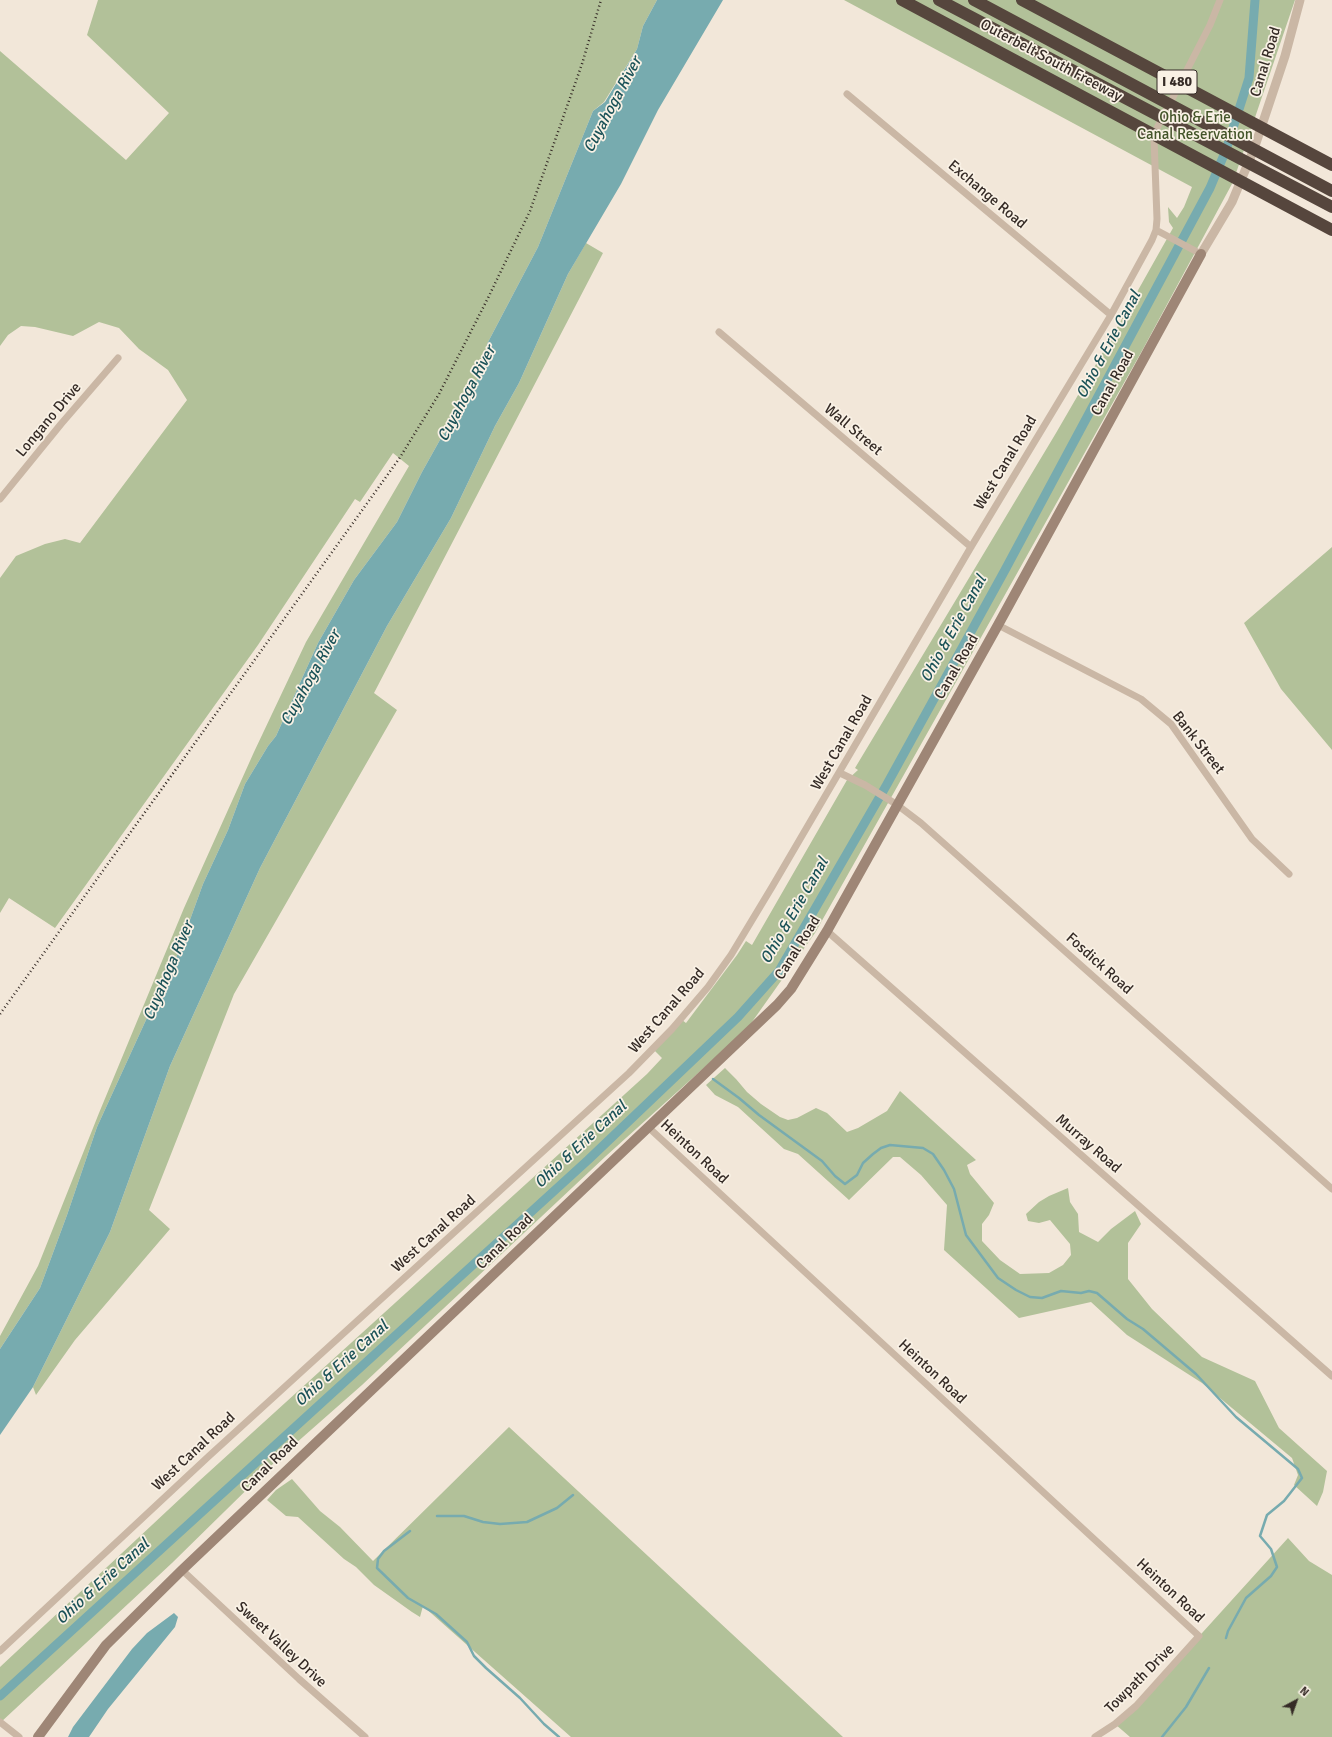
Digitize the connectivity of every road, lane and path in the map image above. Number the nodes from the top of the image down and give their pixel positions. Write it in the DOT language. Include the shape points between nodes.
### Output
graph roads {
  1 [pos="902,0"];
  2 [pos="939,0"];
  3 [pos="974,0"];
  4 [pos="1022,0"];
  5 [pos="1220,0"];
  6 [pos="1300,0"];
  7 [pos="847,94"];
  8 [pos="1332,165"];
  9 [pos="1332,191"];
  10 [pos="1332,208"];
  11 [pos="1156,230"];
  12 [pos="1332,230"];
  13 [pos="1201,254"];
  14 [pos="1111,315"];
  15 [pos="719,332"];
  16 [pos="118,358"];
  17 [pos="0,499"];
  18 [pos="971,548"];
  19 [pos="998,625"];
  20 [pos="840,773"];
  21 [pos="896,804"];
  22 [pos="1289,874"];
  23 [pos="826,931"];
  24 [pos="648,1127"];
  25 [pos="1332,1189"];
  26 [pos="1332,1376"];
  27 [pos="182,1570"];
  28 [pos="1199,1636"];
  29 [pos="0,1651"];
  30 [pos="0,1722"];
  31 [pos="19,1737"];
  32 [pos="38,1737"];
  33 [pos="365,1737"];
  34 [pos="1095,1737"];
  1 -- 12 [label="highway, Outerbelt South Freeway, bridge"];
  2 -- 10 [label="highway, bridge"];
  3 -- 9 [label="highway, bridge"];
  4 -- 8 [label="highway, I 480, bridge"];
  5 -- 11 [label="street, West Canal Road" via="1154,138"];
  6 -- 13 [label="street, Canal Road" via="1285,56 1254,149 1232,202"];
  7 -- 14 [label="street, Exchange Road"];
  11 -- 13 [label="street"];
  11 -- 14 [label="street, West Canal Road"];
  13 -- 19 [label="main road, Canal Road"];
  14 -- 18 [label="street, West Canal Road"];
  15 -- 18 [label="street, Wall Street"];
  16 -- 17 [label="street, Longano Drive"];
  18 -- 20 [label="street, West Canal Road"];
  19 -- 21 [label="main road, Canal Road"];
  19 -- 22 [label="street, Bank Street" via="1141,699 1171,724 1252,839"];
  20 -- 21 [label="street, Fosdick Road"];
  20 -- 29 [label="street, West Canal Road" via="731,955 695,1002 662,1039"];
  21 -- 23 [label="main road, Canal Road"];
  21 -- 25 [label="street, Fosdick Road" via="926,827"];
  23 -- 24 [label="main road, Canal Road" via="798,979 777,1005"];
  23 -- 26 [label="street, Murray Road"];
  24 -- 27 [label="main road, Canal Road"];
  24 -- 28 [label="street, Heinton Road"];
  27 -- 32 [label="main road, Canal Road" via="106,1645"];
  27 -- 33 [label="street, Sweet Valley Drive"];
  28 -- 34 [label="street, Towpath Drive" via="1136,1706"];
  30 -- 31 [label="street"];
}
